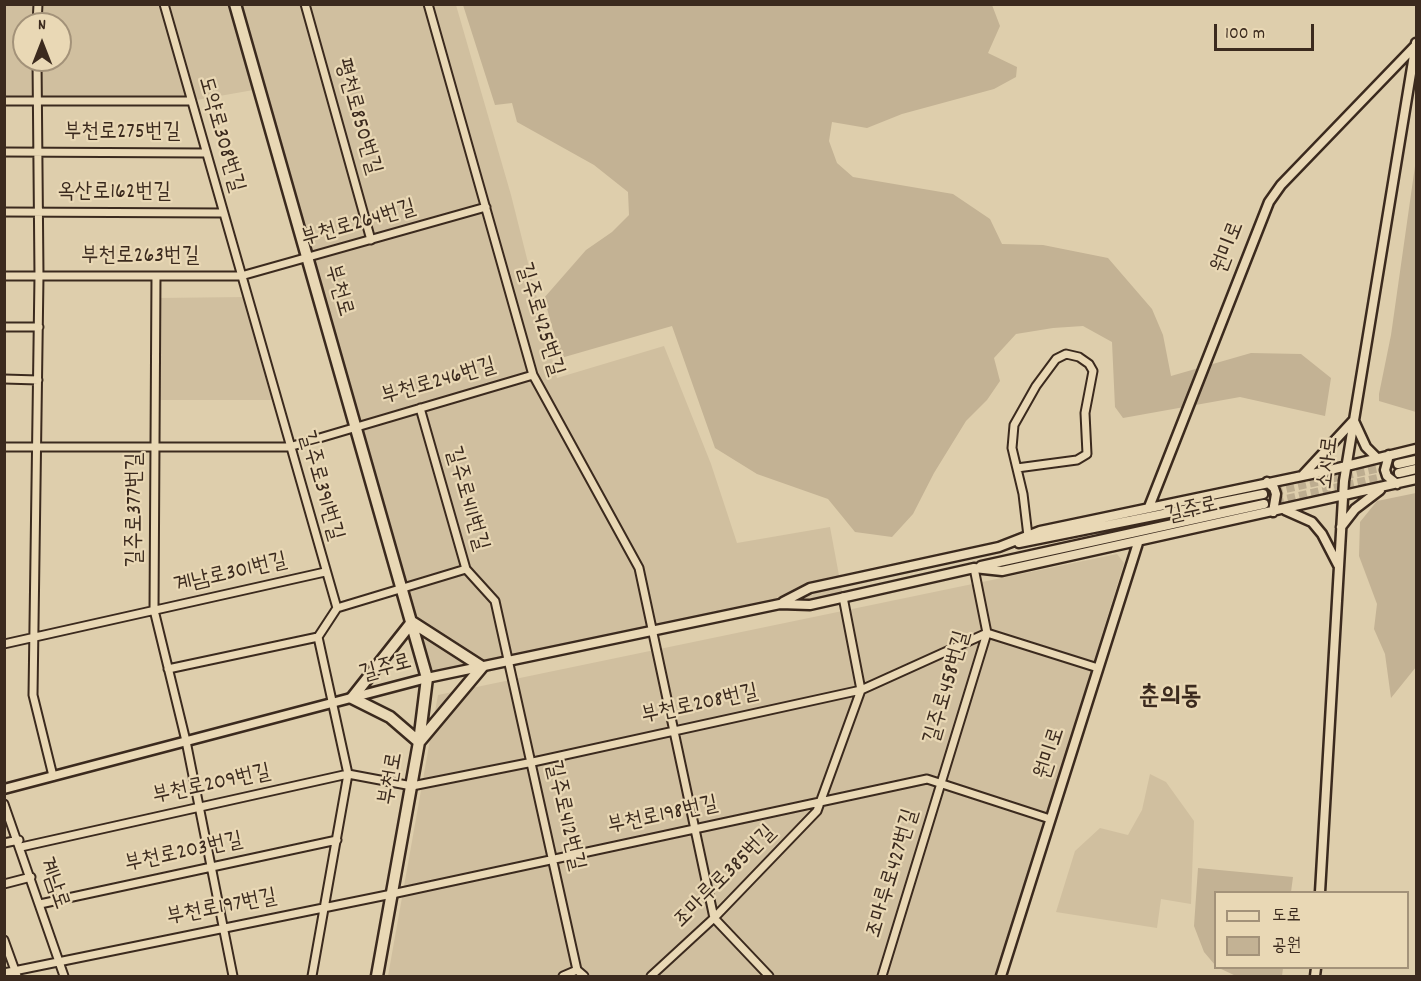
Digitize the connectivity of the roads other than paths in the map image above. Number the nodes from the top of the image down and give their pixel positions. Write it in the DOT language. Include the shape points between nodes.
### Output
graph roads {
  1 [pos="164,4"];
  2 [pos="235,4"];
  3 [pos="305,4"];
  4 [pos="428,4"];
  5 [pos="1416,44"];
  6 [pos="37,72"];
  7 [pos="4,101"];
  8 [pos="38,101"];
  9 [pos="190,101"];
  10 [pos="4,152"];
  11 [pos="38,152"];
  12 [pos="206,153"];
  13 [pos="486,207"];
  14 [pos="4,212"];
  15 [pos="38,212"];
  16 [pos="223,213"];
  17 [pos="371,240"];
  18 [pos="307,259"];
  19 [pos="4,276"];
  20 [pos="39,276"];
  21 [pos="156,276"];
  22 [pos="241,276"];
  23 [pos="4,327"];
  24 [pos="39,327"];
  25 [pos="533,375"];
  26 [pos="4,379"];
  27 [pos="38,380"];
  28 [pos="420,408"];
  29 [pos="1354,420"];
  30 [pos="355,426"];
  31 [pos="4,447"];
  32 [pos="38,447"];
  33 [pos="156,447"];
  34 [pos="289,447"];
  35 [pos="1416,449"];
  36 [pos="1389,455"];
  37 [pos="1377,458"];
  38 [pos="1416,460"];
  39 [pos="1346,466"];
  40 [pos="1017,468"];
  41 [pos="1416,468"];
  42 [pos="1302,475"];
  43 [pos="1416,479"];
  44 [pos="1267,482"];
  45 [pos="1397,484"];
  46 [pos="1387,486"];
  47 [pos="1263,494"];
  48 [pos="1343,496"];
  49 [pos="1264,504"];
  50 [pos="1149,507"];
  51 [pos="1285,510"];
  52 [pos="1273,512"];
  53 [pos="1341,527"];
  54 [pos="1028,536"];
  55 [pos="1138,543"];
  56 [pos="999,547"];
  57 [pos="1119,547"];
  58 [pos="1131,564"];
  59 [pos="1339,567"];
  60 [pos="974,568"];
  61 [pos="466,569"];
  62 [pos="325,572"];
  63 [pos="856,579"];
  64 [pos="402,589"];
  65 [pos="858,594"];
  66 [pos="843,597"];
  67 [pos="780,604"];
  68 [pos="337,608"];
  69 [pos="154,610"];
  70 [pos="412,622"];
  71 [pos="654,630"];
  72 [pos="987,633"];
  73 [pos="35,637"];
  74 [pos="318,637"];
  75 [pos="4,644"];
  76 [pos="509,661"];
  77 [pos="482,667"];
  78 [pos="1098,668"];
  79 [pos="168,669"];
  80 [pos="427,678"];
  81 [pos="861,690"];
  82 [pos="352,698"];
  83 [pos="335,702"];
  84 [pos="675,730"];
  85 [pos="186,741"];
  86 [pos="420,742"];
  87 [pos="533,762"];
  88 [pos="348,774"];
  89 [pos="53,776"];
  90 [pos="941,782"];
  91 [pos="412,786"];
  92 [pos="4,789"];
  93 [pos="821,802"];
  94 [pos="4,804"];
  95 [pos="197,808"];
  96 [pos="1050,819"];
  97 [pos="696,828"];
  98 [pos="337,840"];
  99 [pos="4,843"];
  100 [pos="20,844"];
  101 [pos="554,859"];
  102 [pos="210,867"];
  103 [pos="31,877"];
  104 [pos="4,884"];
  105 [pos="1320,891"];
  106 [pos="392,894"];
  107 [pos="40,904"];
  108 [pos="325,907"];
  109 [pos="714,918"];
  110 [pos="223,928"];
  111 [pos="4,940"];
  112 [pos="59,961"];
  113 [pos="577,970"];
  114 [pos="4,973"];
  115 [pos="16,974"];
  116 [pos="64,976"];
  117 [pos="233,976"];
  118 [pos="312,976"];
  119 [pos="377,976"];
  120 [pos="563,976"];
  121 [pos="584,976"];
  122 [pos="651,976"];
  123 [pos="769,976"];
  124 [pos="882,976"];
  125 [pos="1001,976"];
  1 -- 9 [label="street, 도약로308번길"];
  2 -- 18 [label="main road, 부천로"];
  3 -- 17 [label="street, 평천로850번길"];
  4 -- 13 [label="street, 길주로425번길"];
  5 -- 29 [label="street, 소사로"];
  5 -- 50 [label="street, 원미로" via="1269,202"];
  6 -- 8 [label="street"];
  7 -- 8 [label="street"];
  8 -- 9 [label="street"];
  8 -- 11 [label="street"];
  9 -- 12 [label="street, 도약로308번길"];
  10 -- 11 [label="street, 부천로275번길"];
  11 -- 12 [label="street, 부천로275번길"];
  11 -- 15 [label="street"];
  12 -- 16 [label="street, 도약로308번길"];
  13 -- 17 [label="street, 부천로264번길"];
  13 -- 25 [label="street, 길주로425번길"];
  14 -- 15 [label="street, 옥산로162번길"];
  15 -- 16 [label="street, 옥산로162번길"];
  15 -- 20 [label="street"];
  16 -- 22 [label="street, 도약로308번길"];
  17 -- 18 [label="street, 부천로264번길"];
  18 -- 22 [label="street, 부천로264번길"];
  18 -- 30 [label="main road, 부천로"];
  19 -- 20 [label="street, 부천로263번길"];
  20 -- 21 [label="street, 부천로263번길"];
  20 -- 24 [label="street"];
  21 -- 22 [label="street, 부천로263번길"];
  21 -- 33 [label="street, 길주로377번길"];
  22 -- 34 [label="street, 길주로391번길"];
  23 -- 24 [label="street"];
  24 -- 27 [label="street"];
  25 -- 28 [label="street, 부천로246번길"];
  25 -- 71 [label="street, 길주로425번길" via="639,568"];
  26 -- 27 [label="street"];
  27 -- 32 [label="street"];
  28 -- 30 [label="street, 부천로246번길"];
  28 -- 61 [label="street, 길주로411번길"];
  29 -- 37 [label="street" via="1366,447"];
  29 -- 39 [label="street, 소사로"];
  29 -- 42 [label="street"];
  30 -- 34 [label="street, 부천로246번길"];
  30 -- 64 [label="main road, 부천로"];
  31 -- 32 [label="street, 부천로246번길"];
  32 -- 33 [label="street, 부천로246번길"];
  32 -- 73 [label="street"];
  33 -- 34 [label="street, 부천로246번길"];
  33 -- 69 [label="street, 길주로377번길"];
  34 -- 62 [label="street, 길주로391번길"];
  35 -- 36 [label="street, 길주로"];
  36 -- 37 [label="street, 길주로"];
  36 -- 45 [label="street" via="1384,470"];
  37 -- 39 [label="street, 길주로"];
  38 -- 41 [label="street" via="1398,469"];
  39 -- 42 [label="street, 길주로"];
  39 -- 48 [label="street, 소사로"];
  40 -- 40 [label="street" via="1011,436 1020,412 1056,359 1066,354 1079,357 1093,371 1084,418 1087,454 1077,460"];
  40 -- 54 [label="street"];
  42 -- 44 [label="street, 길주로"];
  43 -- 45 [label="street, 길주로"];
  44 -- 50 [label="street, 길주로"];
  44 -- 52 [label="street" via="1276,494"];
  45 -- 46 [label="street, 길주로"];
  46 -- 48 [label="street, 길주로"];
  46 -- 53 [label="street" via="1354,509"];
  47 -- 56 [label="street, 길주로"];
  48 -- 51 [label="street, 길주로"];
  48 -- 53 [label="street, 소사로"];
  49 -- 60 [label="street, 길주로"];
  50 -- 54 [label="street, 길주로"];
  51 -- 52 [label="street, 길주로"];
  51 -- 59 [label="street" via="1312,522"];
  52 -- 55 [label="street, 길주로"];
  53 -- 59 [label="street, 소사로"];
  54 -- 56 [label="street, 길주로"];
  55 -- 57 [label="street, 길주로"];
  55 -- 58 [label="street, 원미로"];
  56 -- 63 [label="street, 길주로"];
  57 -- 58 [label="street"];
  57 -- 60 [label="street, 길주로" via="1002,571"];
  58 -- 78 [label="street, 원미로"];
  59 -- 105 [label="street, 소사로"];
  60 -- 65 [label="street, 길주로"];
  60 -- 72 [label="street, 길주로458번길"];
  61 -- 64 [label="street"];
  61 -- 76 [label="street, 길주로411번길" via="495,601"];
  62 -- 68 [label="street, 길주로391번길"];
  62 -- 69 [label="street, 계남로301번길"];
  63 -- 65 [label="street" via="847,588"];
  63 -- 67 [label="street, 길주로" via="810,588"];
  64 -- 68 [label="street"];
  64 -- 70 [label="main road, 부천로"];
  65 -- 66 [label="street, 길주로"];
  66 -- 67 [label="street, 길주로" via="810,604"];
  66 -- 81 [label="street"];
  67 -- 71 [label="street, 길주로"];
  68 -- 74 [label="street"];
  69 -- 73 [label="street, 계남로301번길"];
  69 -- 79 [label="street, 길주로377번길"];
  70 -- 77 [label="main road"];
  70 -- 80 [label="main road, 부천로"];
  70 -- 82 [label="main road"];
  71 -- 76 [label="street, 길주로"];
  71 -- 84 [label="street, 길주로425번길"];
  72 -- 78 [label="street"];
  72 -- 81 [label="street, 부천로208번길"];
  72 -- 90 [label="street, 길주로458번길"];
  73 -- 75 [label="street, 계남로301번길"];
  73 -- 89 [label="street" via="33,695"];
  74 -- 79 [label="street"];
  74 -- 83 [label="street"];
  76 -- 77 [label="street, 길주로"];
  76 -- 87 [label="street, 길주로412번길"];
  77 -- 80 [label="street, 길주로"];
  77 -- 86 [label="main road"];
  78 -- 96 [label="street, 원미로"];
  79 -- 85 [label="street, 길주로377번길"];
  80 -- 82 [label="street, 길주로"];
  80 -- 86 [label="main road, 부천로"];
  81 -- 84 [label="street, 부천로208번길"];
  81 -- 93 [label="street, 조마루로385번길"];
  82 -- 83 [label="street, 길주로"];
  82 -- 86 [label="main road" via="390,717"];
  83 -- 85 [label="street, 길주로"];
  83 -- 88 [label="street"];
  84 -- 87 [label="street, 부천로208번길"];
  84 -- 97 [label="street, 길주로425번길"];
  85 -- 89 [label="street, 길주로"];
  85 -- 95 [label="street, 길주로377번길"];
  86 -- 91 [label="main road, 부천로"];
  87 -- 91 [label="street, 부천로208번길"];
  87 -- 101 [label="street, 길주로412번길"];
  88 -- 91 [label="street, 부천로209번길"];
  88 -- 95 [label="street, 부천로209번길"];
  88 -- 98 [label="street"];
  89 -- 92 [label="street, 길주로"];
  90 -- 93 [label="street, 부천로198번길" via="927,779"];
  90 -- 96 [label="street, 부천로198번길"];
  90 -- 124 [label="street, 조마루로427번길"];
  91 -- 106 [label="main road, 부천로"];
  93 -- 97 [label="street, 부천로198번길"];
  93 -- 109 [label="street, 조마루로385번길" via="817,811"];
  94 -- 100 [label="street, 계남로"];
  95 -- 100 [label="street, 부천로209번길"];
  95 -- 102 [label="street, 길주로377번길"];
  96 -- 125 [label="street, 원미로"];
  97 -- 101 [label="street, 부천로198번길"];
  97 -- 109 [label="street, 길주로425번길"];
  98 -- 102 [label="street, 부천로203번길"];
  98 -- 108 [label="street"];
  99 -- 100 [label="street, 부천로209번길"];
  100 -- 103 [label="street, 계남로"];
  101 -- 106 [label="street, 부천로198번길"];
  101 -- 113 [label="street, 길주로412번길"];
  102 -- 107 [label="street, 부천로203번길"];
  102 -- 110 [label="street, 길주로377번길"];
  103 -- 104 [label="street"];
  103 -- 107 [label="street, 계남로"];
  106 -- 108 [label="street, 부천로197번길"];
  106 -- 119 [label="main road, 부천로"];
  107 -- 112 [label="street, 계남로"];
  108 -- 110 [label="street, 부천로197번길"];
  108 -- 118 [label="street"];
  109 -- 122 [label="street, 조마루로385번길"];
  109 -- 123 [label="street"];
  110 -- 112 [label="street, 부천로197번길"];
  110 -- 117 [label="street, 길주로377번길"];
  111 -- 115 [label="street"];
  112 -- 115 [label="street, 부천로197번길"];
  112 -- 116 [label="street, 계남로"];
  113 -- 120 [label="street"];
  113 -- 121 [label="street"];
  114 -- 115 [label="street, 부천로197번길"];
}
